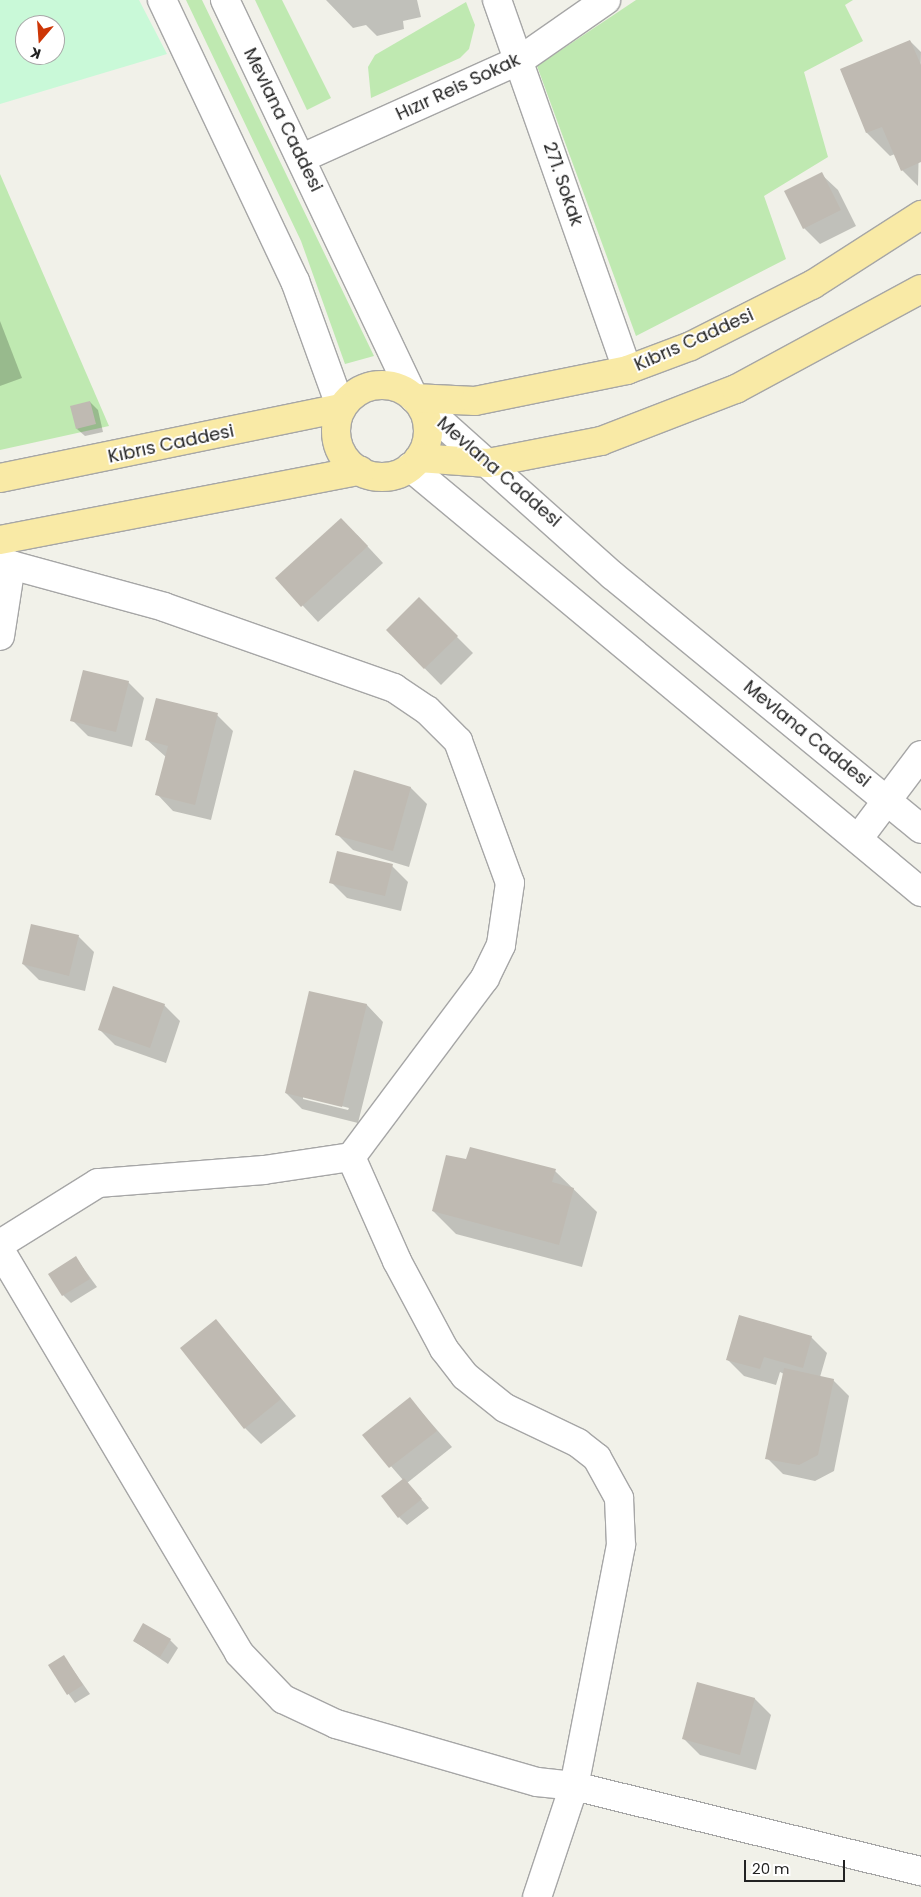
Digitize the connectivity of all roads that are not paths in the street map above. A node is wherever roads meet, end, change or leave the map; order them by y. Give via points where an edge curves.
1 (162, 0) edge
2 (225, 0) edge
3 (497, 0) edge
4 (606, 0) edge
5 (520, 60) junction
6 (302, 158) junction
7 (921, 216) edge
8 (921, 289) edge
9 (627, 370) junction
10 (414, 398) junction
11 (341, 408) junction
12 (414, 462) junction
13 (488, 463) junction
14 (360, 471) junction
15 (0, 478) edge
16 (0, 540) edge
17 (6, 563) edge
18 (0, 636) edge
19 (921, 755) edge
20 (887, 799) junction
21 (921, 829) edge
22 (858, 839) junction
23 (921, 892) edge
24 (351, 1157) junction
25 (0, 1244) edge
26 (0, 1250) edge
27 (574, 1786) junction
28 (921, 1871) edge
29 (537, 1897) edge

1 - 11 street via 274,232 319,339
2 - 6 street, Mevlana Caddesi
3 - 5 street, 271. Sokak
4 - 5 street, Hızır Reis Sokak
5 - 6 street, Hızır Reis Sokak
5 - 9 street, 271. Sokak
6 - 10 street, Mevlana Caddesi
7 - 9 main road, Kıbrıs Caddesi via 812,285 691,346
8 - 13 main road via 736,389 602,441
9 - 10 main road, Kıbrıs Caddesi via 475,401
10 - 11 main road via 390,386 376,386 362,389
10 - 12 main road via 426,421 425,446
10 - 13 street, Mevlana Caddesi
11 - 14 main road via 336,422 340,450
11 - 15 main road, Kıbrıs Caddesi
12 - 13 main road
12 - 14 main road via 386,476
12 - 22 street
13 - 20 street, Mevlana Caddesi via 612,575
14 - 16 main road
17 - 18 street
17 - 24 street via 164,607 349,668 394,688 427,710 458,741 510,882 501,945 485,978
19 - 20 street
20 - 21 street, Mevlana Caddesi
20 - 22 street
22 - 23 street
24 - 25 street via 264,1170 98,1182
24 - 27 street via 397,1261 444,1350 465,1376 505,1408 578,1443 597,1458 619,1498 621,1545
26 - 27 street via 239,1653 266,1686 300,1710 336,1724 537,1782
27 - 28 street
27 - 29 street

